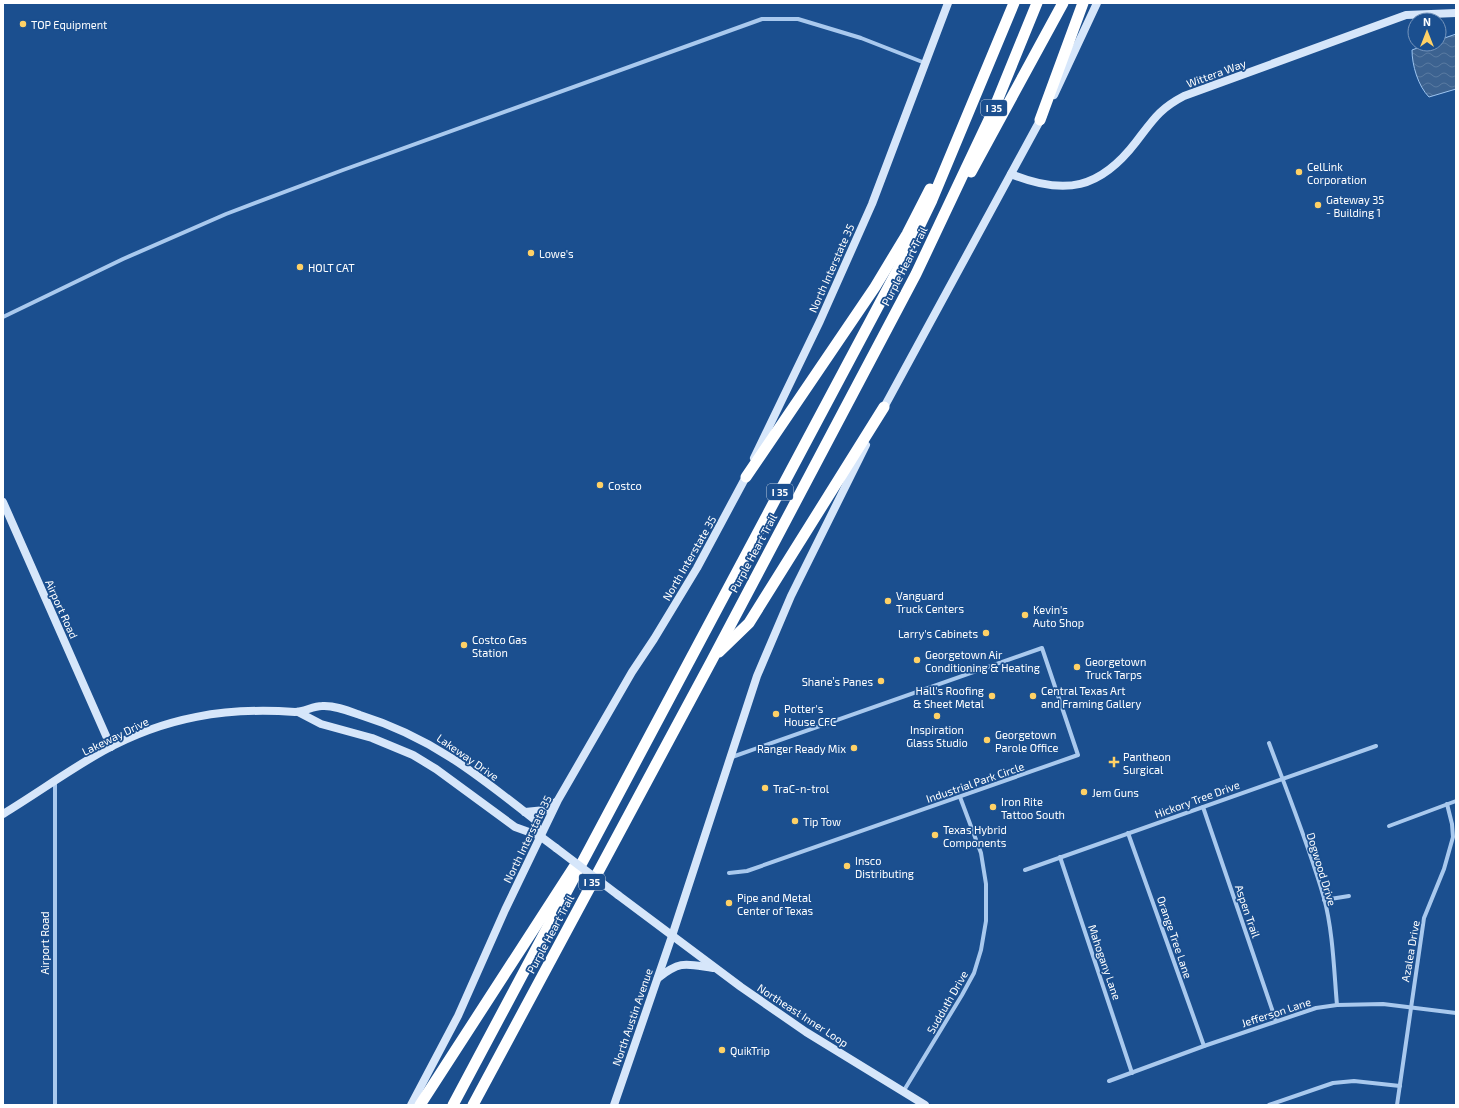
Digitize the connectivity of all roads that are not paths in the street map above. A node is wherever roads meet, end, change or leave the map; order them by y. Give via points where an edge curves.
1 (948, 3) edge
2 (1014, 3) edge
3 (1037, 3) edge
4 (1063, 3) edge
5 (1083, 3) edge
6 (1097, 3) edge
7 (1456, 12) edge
8 (926, 64) junction
9 (1040, 120) junction
10 (953, 149) junction
11 (1011, 174) junction
12 (946, 211) junction
13 (3, 317) edge
14 (884, 407) junction
15 (746, 477) junction
16 (3, 502) edge
17 (712, 660) junction
18 (298, 712) junction
19 (1269, 743) dead end
20 (1376, 746) dead end
21 (111, 747) junction
22 (729, 758) junction
23 (1282, 779) junction
24 (55, 782) junction
25 (960, 796) junction
26 (558, 800) junction
27 (1456, 801) edge
28 (1448, 804) junction
29 (1203, 807) junction
30 (525, 812) junction
31 (3, 814) edge
32 (1389, 826) dead end
33 (599, 832) junction
34 (1128, 833) junction
35 (540, 836) junction
36 (1060, 857) junction
37 (1025, 870) dead end
38 (729, 873) dead end
39 (1349, 896) dead end
40 (1324, 900) junction
41 (672, 936) junction
42 (716, 969) junction
43 (657, 978) junction
44 (1337, 1005) junction
45 (1410, 1007) junction
46 (1456, 1013) edge
47 (1276, 1021) junction
48 (1204, 1046) junction
49 (1132, 1073) junction
50 (1109, 1081) dead end
51 (1400, 1086) junction
52 (904, 1092) junction
53 (55, 1105) edge
54 (411, 1105) edge
55 (420, 1105) edge
56 (453, 1105) edge
57 (473, 1105) edge
58 (614, 1105) edge
59 (925, 1105) edge
60 (1269, 1105) edge
61 (1397, 1105) edge

1 - 8 main road, North Interstate 35
2 - 10 highway, Purple Heart Trail / I 35
3 - 12 highway, Purple Heart Trail / I 35 via 992,111
4 - 12 highway via 979,159
5 - 9 highway
6 - 9 main road via 1056,92
7 - 11 main road, Wittera Way via 1406,15 1184,96 1168,104 1158,113 1119,163 1102,176 1084,183 1065,186 1045,185
8 - 13 street via 861,38 798,19 762,19 226,214 123,259
8 - 15 main road, North Interstate 35 via 872,204
9 - 11 main road
10 - 15 highway via 875,287
10 - 33 highway, Purple Heart Trail / I 35 via 906,256
11 - 14 main road
12 - 17 highway, Purple Heart Trail / I 35 via 871,360
14 - 17 highway via 749,623
14 - 22 main road via 790,596 757,676
15 - 26 main road, North Interstate 35 via 697,568 632,672
16 - 21 main road, Airport Road
17 - 57 highway, Purple Heart Trail / I 35
18 - 21 main road, Lakeway Drive via 251,710 207,714 162,725
18 - 30 main road, Lakeway Drive via 322,706 347,711 406,731 465,766
18 - 35 main road, Lakeway Drive via 321,724 372,738 413,755 436,768 515,827
19 - 23 street, Dogwood Drive
20 - 23 street, Hickory Tree Drive
21 - 24 main road, Lakeway Drive
22 - 25 street, Industrial Park Circle via 1042,648 1078,755
22 - 41 main road
23 - 29 street, Hickory Tree Drive
23 - 40 street, Dogwood Drive
24 - 31 main road, Lakeway Drive
24 - 53 street, Airport Road
25 - 38 street, Industrial Park Circle via 747,871
25 - 52 street, Sudduth Drive via 981,853 986,884 986,921 981,950 974,973
26 - 30 main road via 544,810
26 - 35 main road, North Interstate 35
27 - 28 street
28 - 32 street
28 - 45 street, Azalea Drive via 1452,843 1424,918
29 - 34 street, Hickory Tree Drive
29 - 47 street, Aspen Trail
30 - 35 main road, Lakeway Drive via 535,820
33 - 55 highway via 565,879
33 - 56 highway, Purple Heart Trail / I 35
34 - 36 street, Hickory Tree Drive
34 - 48 street, Orange Tree Lane
35 - 41 main road, Lakeway Drive, bridge
35 - 54 main road, North Interstate 35 via 458,1016
36 - 37 street, Hickory Tree Drive
36 - 49 street, Mahogany Lane
39 - 40 street
40 - 44 street, Dogwood Drive
41 - 42 main road, Northeast Inner Loop
41 - 43 main road, North Austin Avenue
42 - 43 main road via 679,964
42 - 52 main road, Northeast Inner Loop via 806,1032
43 - 58 main road, North Austin Avenue
44 - 45 street, Jefferson Lane via 1383,1004
44 - 47 street, Jefferson Lane via 1316,1008
45 - 46 street, Jefferson Lane
45 - 51 street, Azalea Drive
47 - 48 street, Jefferson Lane
48 - 49 street, Jefferson Lane
49 - 50 street, Jefferson Lane
51 - 60 street via 1354,1081 1333,1083
51 - 61 street, Azalea Drive
52 - 59 main road, Northeast Inner Loop

